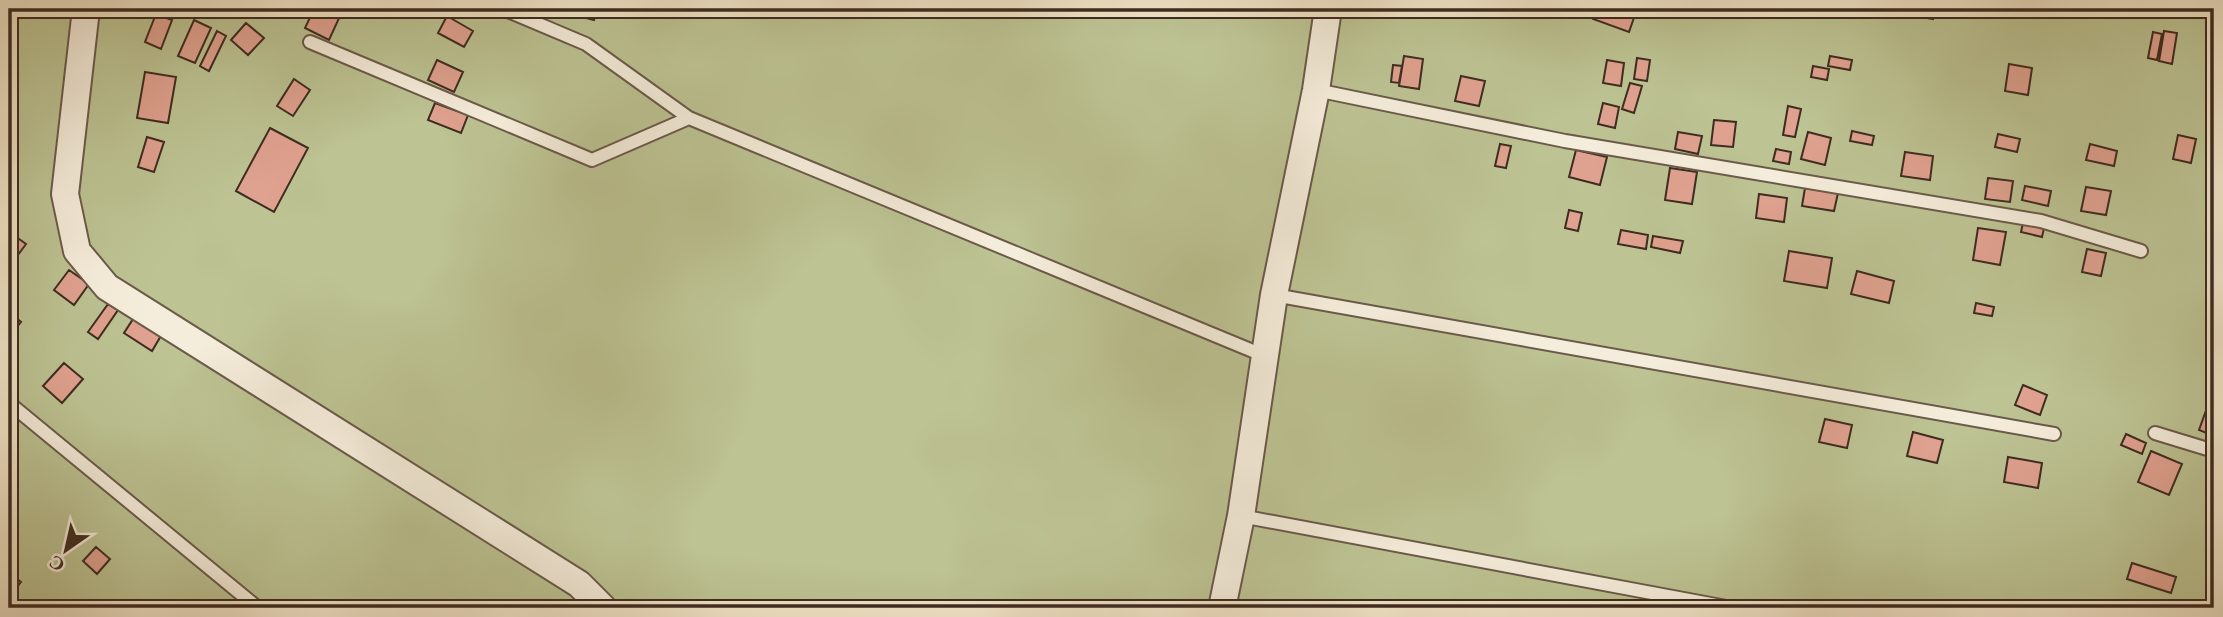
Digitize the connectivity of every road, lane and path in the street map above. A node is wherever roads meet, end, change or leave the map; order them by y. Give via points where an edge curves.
1 (503, 9) edge
2 (1328, 9) edge
3 (82, 12) edge
4 (310, 42) dead end
5 (1316, 90) junction
6 (689, 118) junction
7 (2141, 251) dead end
8 (1274, 295) junction
9 (1265, 356) junction
10 (9, 403) edge
11 (2155, 433) dead end
12 (2054, 434) dead end
13 (2214, 451) edge
14 (1241, 516) junction
15 (258, 608) edge
16 (603, 608) edge
17 (1222, 608) edge
18 (1732, 608) edge

1 - 6 lane via 586,44
2 - 5 street
3 - 16 street via 65,194 77,251 107,287 579,584
4 - 6 lane via 592,160
5 - 7 lane via 1565,141 2041,221
5 - 8 street
6 - 9 lane
8 - 9 street
8 - 12 lane
9 - 14 street
10 - 15 lane
11 - 13 lane
14 - 17 street
14 - 18 lane

